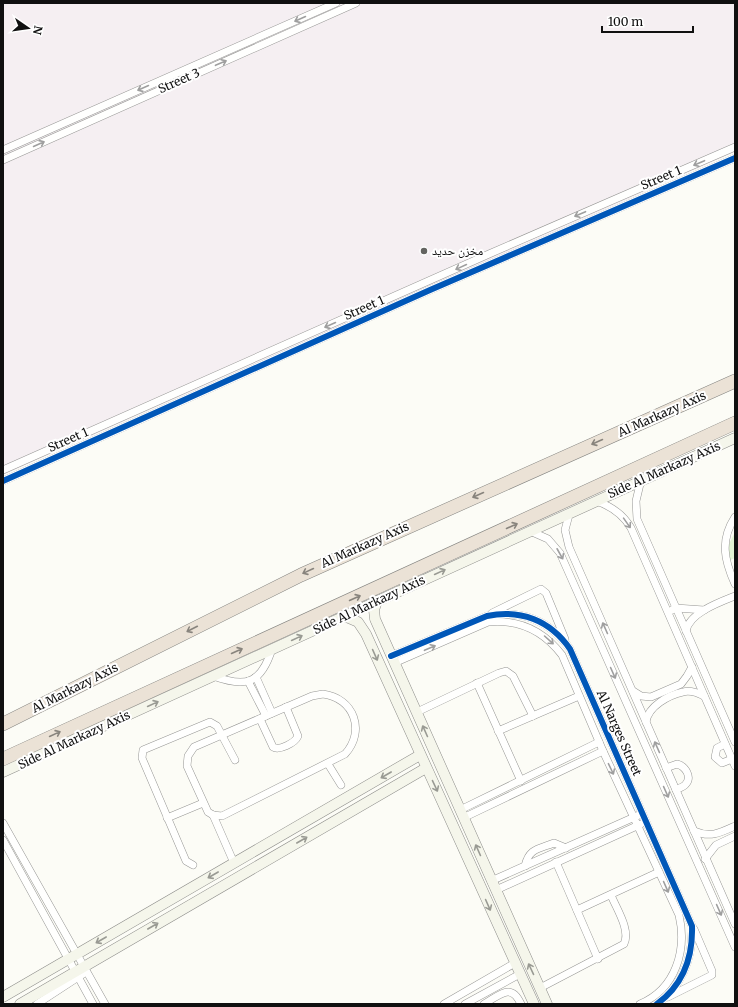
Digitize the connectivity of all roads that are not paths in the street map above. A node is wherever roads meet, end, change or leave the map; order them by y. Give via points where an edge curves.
1 (336, 3) edge
2 (356, 3) edge
3 (735, 147) edge
4 (3, 150) edge
5 (735, 158) edge
6 (3, 160) edge
7 (352, 316) junction
8 (355, 324) junction
9 (735, 381) edge
10 (734, 425) edge
11 (77, 437) junction
12 (735, 438) edge
13 (81, 446) junction
14 (3, 470) edge
15 (641, 480) junction
16 (3, 481) edge
17 (596, 501) junction
18 (569, 515) junction
19 (735, 517) edge
20 (530, 531) junction
21 (735, 584) edge
22 (735, 596) edge
23 (377, 601) junction
24 (676, 608) junction
25 (704, 610) junction
26 (667, 612) junction
27 (344, 616) junction
28 (487, 616) junction
29 (380, 630) junction
30 (686, 631) junction
31 (366, 634) junction
32 (272, 649) junction
33 (570, 649) junction
34 (393, 660) junction
35 (692, 667) junction
36 (213, 676) junction
37 (256, 677) junction
38 (248, 681) junction
39 (477, 683) junction
40 (633, 691) junction
41 (579, 696) junction
42 (704, 696) junction
43 (286, 707) junction
44 (416, 712) junction
45 (266, 716) junction
46 (533, 716) junction
47 (646, 722) junction
48 (3, 724) edge
49 (498, 731) junction
50 (733, 732) edge
51 (221, 734) junction
52 (722, 736) junction
53 (599, 742) junction
54 (735, 742) edge
55 (725, 744) junction
56 (603, 751) junction
57 (420, 755) junction
58 (3, 759) edge
59 (235, 760) dead end
60 (734, 762) edge
61 (328, 764) junction
62 (426, 768) junction
63 (666, 768) junction
64 (3, 772) edge
65 (521, 781) junction
66 (341, 786) dead end
67 (676, 790) junction
68 (203, 803) junction
69 (642, 813) junction
70 (462, 814) junction
71 (213, 815) junction
72 (634, 817) junction
73 (167, 818) junction
74 (3, 822) edge
75 (646, 822) junction
76 (638, 825) junction
77 (735, 826) edge
78 (694, 831) junction
79 (735, 836) edge
80 (275, 839) junction
81 (3, 840) edge
82 (256, 850) junction
83 (282, 851) junction
84 (706, 858) junction
85 (556, 862) junction
86 (234, 863) junction
87 (261, 863) junction
88 (698, 863) junction
89 (193, 864) dead end
90 (659, 872) junction
91 (494, 886) junction
92 (611, 895) junction
93 (577, 910) junction
94 (734, 919) edge
95 (511, 925) junction
96 (692, 926) junction
97 (499, 931) junction
98 (735, 947) edge
99 (72, 957) junction
100 (598, 959) junction
101 (515, 963) junction
102 (80, 972) junction
103 (520, 974) junction
104 (540, 988) junction
105 (3, 997) edge
106 (660, 1002) edge
107 (20, 1004) edge
108 (37, 1004) edge
109 (93, 1004) edge
110 (105, 1004) edge
111 (444, 1004) edge
112 (465, 1004) edge
113 (484, 1004) edge
114 (521, 1004) edge
115 (534, 1004) edge
116 (547, 1004) edge
117 (640, 1004) edge

1 -> 4 street, Street 3
6 -> 2 street, Street 3
3 -> 7 street, Street 1
5 - 8 street, Street 1
7 - 8 street
7 -> 11 street, Street 1
8 - 13 street, Street 1
9 -> 48 highway, Al Markazy Axis via 301,574
58 -> 10 highway
11 - 13 street
11 - 14 street, Street 1
12 - 15 street, Side Al Markazy Axis
13 - 16 street, Street 1
15 - 17 street, Side Al Markazy Axis
15 - 24 street via 636,501 637,519
17 - 18 street, Side Al Markazy Axis
17 -> 26 street via 609,505 628,523
18 - 20 street, Side Al Markazy Axis
40 -> 18 street via 569,547 565,530
19 - 21 street via 726,536 724,548 727,565
23 -> 20 street, Side Al Markazy Axis
20 -> 88 street via 548,539 560,553
22 - 25 street
23 - 27 street, Side Al Markazy Axis
23 - 29 street via 374,614
24 - 25 street
24 - 26 street
24 - 30 street
25 - 30 street via 689,623
26 - 35 street
27 - 31 street via 358,622
32 -> 27 street, Side Al Markazy Axis
28 - 33 street, Al Narges Street via 518,614 538,620 556,632
28 - 33 street via 541,589 546,593
28 - 34 street, Al Narges Street
29 - 31 street via 372,630
29 - 34 street
30 - 50 street
31 -> 57 street
32 - 36 street, Side Al Markazy Axis
32 - 37 street via 266,667
33 - 69 street, Al Narges Street
34 -> 41 street, Al Narges Street via 488,622 512,622 535,630 554,645 562,655
34 - 44 street
35 - 40 street via 680,684 651,697 641,696
35 - 42 street
36 - 38 street via 235,683
64 -> 36 street, Side Al Markazy Axis
37 - 38 street
37 - 45 street
38 - 45 street
39 - 44 street
39 - 46 street via 502,671 510,673
39 - 49 street
40 - 47 street
41 - 46 street
41 - 53 street, Al Narges Street
42 - 47 street via 694,692 683,692 655,705 648,712
42 - 52 street
43 - 45 street
43 - 45 street via 298,736 295,741 279,749 273,747
43 - 61 street via 323,694 334,697 348,707 356,722 354,740 345,754
70 -> 44 street
45 - 51 street
46 - 49 street
63 -> 47 street
49 - 65 street
50 - 52 street
50 - 54 street
51 - 59 street
51 - 68 street via 194,748 188,756 187,766
51 - 73 street via 216,724 208,722 143,750 142,758
52 - 55 street
53 - 56 street, Al Narges Street
53 - 65 street
55 - 60 street
55 - 60 street via 717,748 715,758 722,763
56 - 70 street
56 -> 72 street, Al Narges Street
57 - 62 street
57 -> 80 street
61 - 66 street
61 - 71 street via 225,815
83 -> 62 street
62 -> 97 street
63 - 67 street
63 - 67 street via 677,764 687,773 686,784
65 - 70 street
67 - 78 street
68 - 71 street
68 - 73 street
69 - 72 street
69 - 75 street, Al Narges Street
91 -> 70 street
71 - 86 street
72 - 76 street, Al Narges Street
72 - 91 street via 526,866
73 - 89 street via 186,861
74 - 99 street
75 - 76 street
75 - 96 street, Al Narges Street
76 - 85 street
76 - 90 street, Al Narges Street
77 - 78 street via 717,835 705,835
78 - 84 street
79 - 84 street via 716,845
80 - 82 street
80 - 83 street via 276,848
81 - 99 street
82 - 86 street
82 - 87 street via 261,854
83 - 87 street
84 - 88 street
84 - 94 street
85 - 91 street
85 - 93 street
86 -> 99 street
102 -> 87 street
88 -> 98 street
90 - 92 street
90 -> 117 street, Al Narges Street via 679,915 681,952 675,970 665,986 656,995
91 - 95 street
92 - 93 street
92 - 100 street via 626,931 626,940 621,948
93 - 100 street
95 - 97 street
104 -> 95 street
96 - 106 street, Al Narges Street via 691,953 687,967 673,990
96 - 106 street via 712,975
97 - 101 street
99 - 102 street
99 - 102 street
99 - 105 street
100 - 104 street
101 - 103 street
101 - 111 street
102 - 107 street
102 - 108 street
102 - 109 street
102 - 110 street
103 - 112 street
103 - 115 street
104 - 116 street
113 - 114 street via 506,992 515,994

